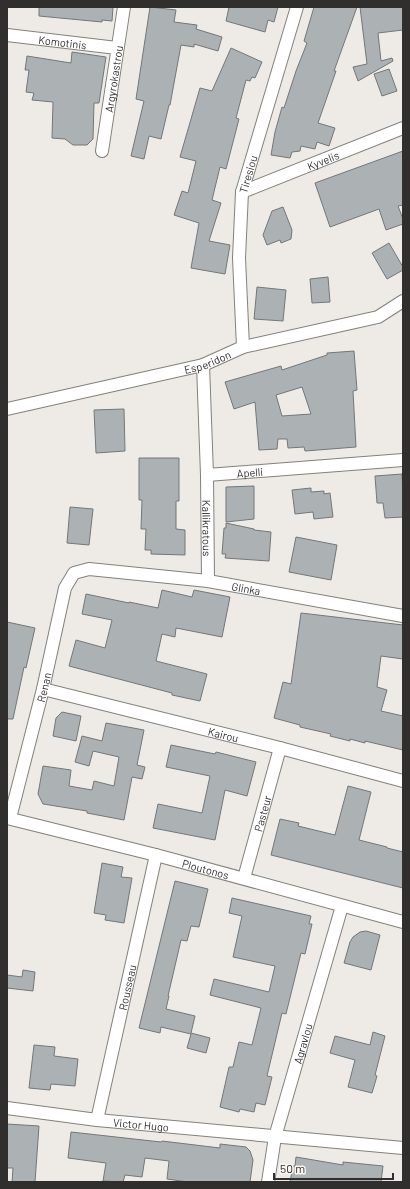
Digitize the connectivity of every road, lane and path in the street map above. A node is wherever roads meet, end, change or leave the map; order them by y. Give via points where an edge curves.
1 (124, 7) edge
2 (297, 7) edge
3 (7, 35) edge
4 (117, 48) junction
5 (403, 128) edge
6 (102, 151) dead end
7 (242, 192) junction
8 (403, 301) edge
9 (243, 347) junction
10 (203, 365) junction
11 (7, 409) edge
12 (403, 460) edge
13 (207, 475) junction
14 (89, 569) joint
15 (208, 581) junction
16 (403, 616) edge
17 (42, 688) junction
18 (280, 748) junction
19 (403, 781) edge
20 (9, 818) edge
21 (156, 855) junction
22 (244, 878) junction
23 (342, 906) junction
24 (403, 922) edge
25 (7, 1108) edge
26 (97, 1120) junction
27 (275, 1137) junction
28 (403, 1148) edge
29 (268, 1182) edge

1 - 4 street, Argyrokastrou
2 - 7 street, Tiresiou
3 - 4 street, Komotinis
4 - 6 street, Argyrokastrou
5 - 7 street, Kyvelis
7 - 9 street, Tiresiou via 239,258
8 - 9 street, Esperidon via 378,317
9 - 10 street, Esperidon
10 - 11 street, Esperidon
10 - 13 street
12 - 13 street, Apelli
13 - 15 street, Kallikratous
14 - 15 street, Glinka
14 - 17 street, Renan via 74,573 65,588
15 - 16 street, Glinka
17 - 18 street, Kairou
17 - 20 street, Renan
18 - 19 street, Kairou
18 - 22 street, Pasteur
20 - 21 street, Ploutonos
21 - 22 street, Ploutonos
21 - 26 street, Rousseau
22 - 23 street, Ploutonos
23 - 24 street, Ploutonos
23 - 27 street, Agravlou
25 - 26 street, Victor Hugo
26 - 27 street, Victor Hugo
27 - 28 street, Victor Hugo
27 - 29 street, Agravlou

